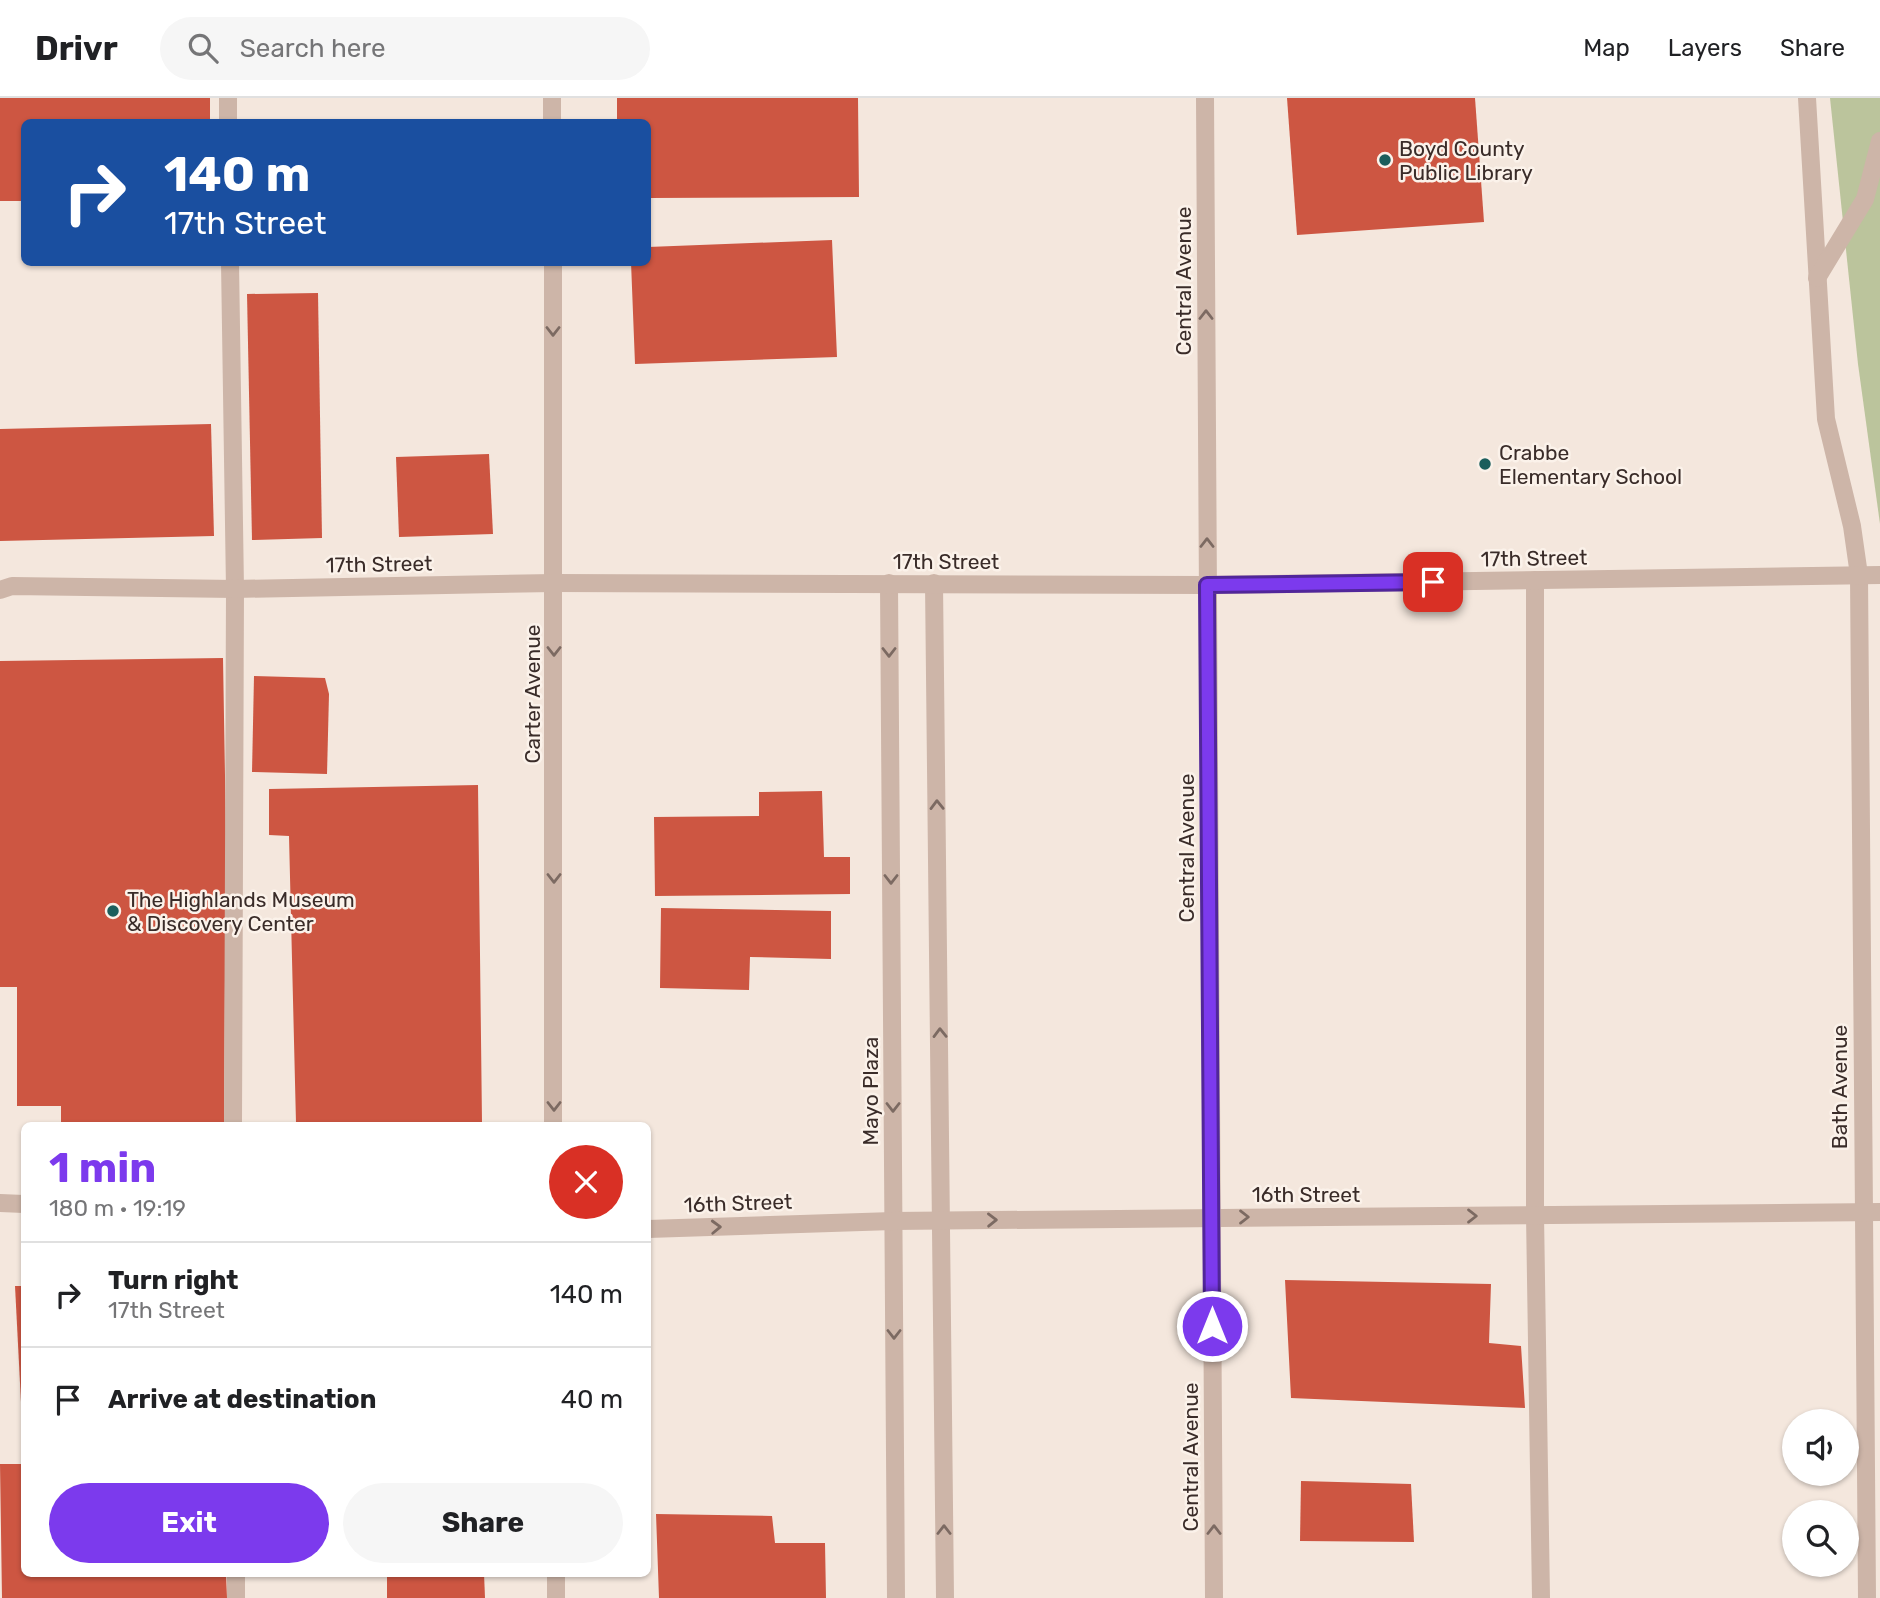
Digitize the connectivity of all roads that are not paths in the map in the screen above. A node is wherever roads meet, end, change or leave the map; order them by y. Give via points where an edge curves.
1 (228, 98) edge
2 (552, 98) edge
3 (1206, 98) edge
4 (1807, 98) edge
5 (228, 119) edge
6 (552, 119) edge
7 (1880, 141) edge
8 (230, 266) edge
9 (553, 266) edge
10 (1817, 278) junction
11 (1859, 575) junction
12 (1880, 575) edge
13 (1535, 580) junction
14 (554, 583) junction
15 (889, 583) junction
16 (934, 583) junction
17 (1207, 585) junction
18 (4, 586) edge
19 (235, 589) junction
20 (233, 1122) edge
21 (554, 1122) edge
22 (0, 1203) edge
23 (21, 1204) edge
24 (1871, 1212) edge
25 (1535, 1215) junction
26 (1212, 1217) junction
27 (893, 1221) junction
28 (943, 1221) junction
29 (651, 1228) edge
30 (236, 1577) edge
31 (556, 1577) edge
32 (236, 1598) edge
33 (556, 1598) edge
34 (896, 1598) edge
35 (945, 1598) edge
36 (1214, 1598) edge
37 (1541, 1598) edge
38 (1867, 1598) edge

1 - 5 street
2 - 6 street
17 -> 3 street, Central Avenue
4 - 10 street, Bath Avenue
7 - 10 street via 1865,199
8 - 19 street
9 -> 14 street, Carter Avenue
10 - 11 street, Bath Avenue via 1826,419
11 - 12 street, 17th Street
11 - 13 street, 17th Street
11 - 24 street, Bath Avenue
13 - 17 street, 17th Street
13 - 25 street
14 - 15 street, 17th Street
14 - 19 street, 17th Street
14 -> 21 street, Carter Avenue
15 - 16 street, 17th Street
15 -> 27 street, Mayo Plaza
16 - 17 street, 17th Street
28 -> 16 street
17 - 26 street, Central Avenue
18 - 19 street, 17th Street
19 - 20 street
22 - 23 street
24 - 25 street, 16th Street
24 - 38 street, Bath Avenue
26 -> 25 street, 16th Street
25 - 37 street
28 -> 26 street, 16th Street
36 -> 26 street, Central Avenue
27 - 28 street, 16th Street
29 -> 27 street, 16th Street
27 -> 34 street, Mayo Plaza
35 -> 28 street
30 - 32 street
31 - 33 street

